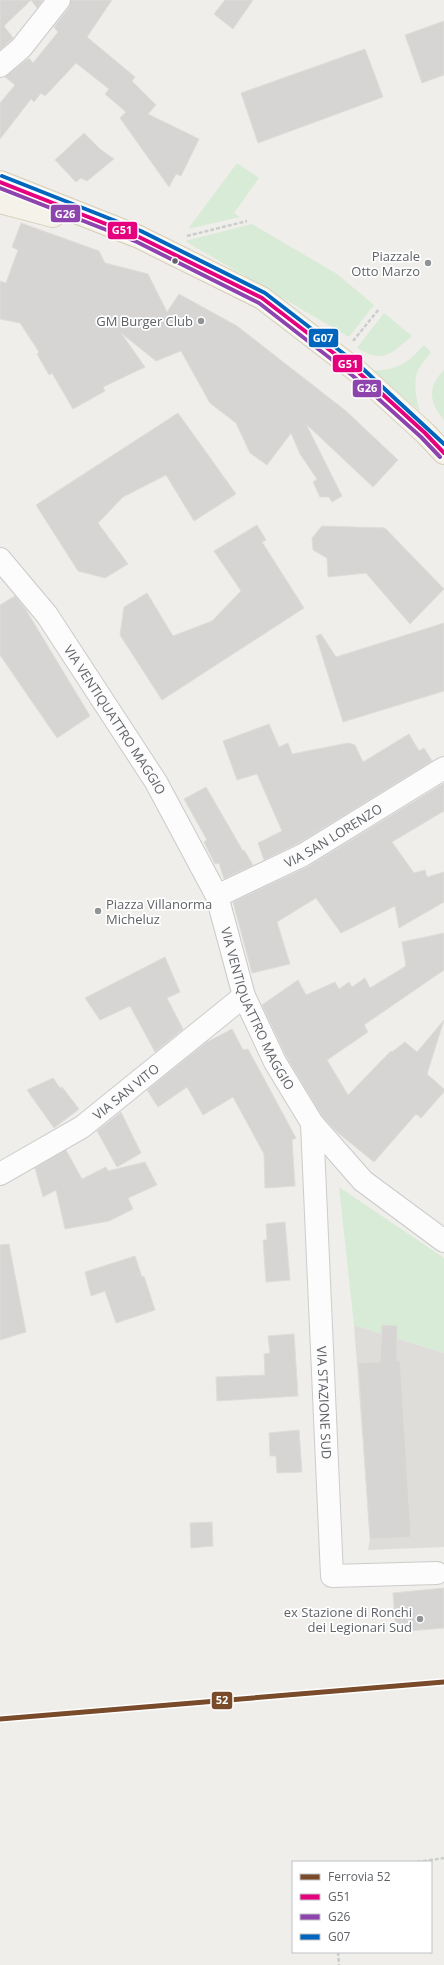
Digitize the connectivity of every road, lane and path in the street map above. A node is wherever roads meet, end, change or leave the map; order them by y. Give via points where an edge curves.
1 (59, 0) edge
2 (0, 66) edge
3 (0, 182) edge
4 (0, 202) edge
5 (247, 221) dead end
6 (146, 241) junction
7 (379, 309) dead end
8 (341, 358) junction
9 (444, 453) edge
10 (0, 559) edge
11 (444, 768) edge
12 (217, 896) junction
13 (244, 996) junction
14 (312, 1123) junction
15 (0, 1174) edge
16 (444, 1241) edge
17 (437, 1573) dead end
18 (444, 1858) edge
19 (424, 1861) edge
20 (338, 1953) edge
21 (339, 1965) edge

1 - 2 street via 21,48
3 - 6 main road
4 - 6 main road
5 - 6 path
6 - 8 main road via 262,298
7 - 8 path
8 - 9 main road
10 - 12 street, VIA VENTIQUATTRO MAGGIO via 47,616 156,782
11 - 12 street, VIA SAN LORENZO via 303,855
12 - 13 street, VIA VENTIQUATTRO MAGGIO
13 - 14 street, VIA VENTIQUATTRO MAGGIO via 275,1062
13 - 15 street, VIA SAN VITO via 82,1127
14 - 16 street, VIA VENTIQUATTRO MAGGIO via 362,1181
14 - 17 street, VIA STAZIONE SUD via 332,1576
18 - 19 path
20 - 21 path

